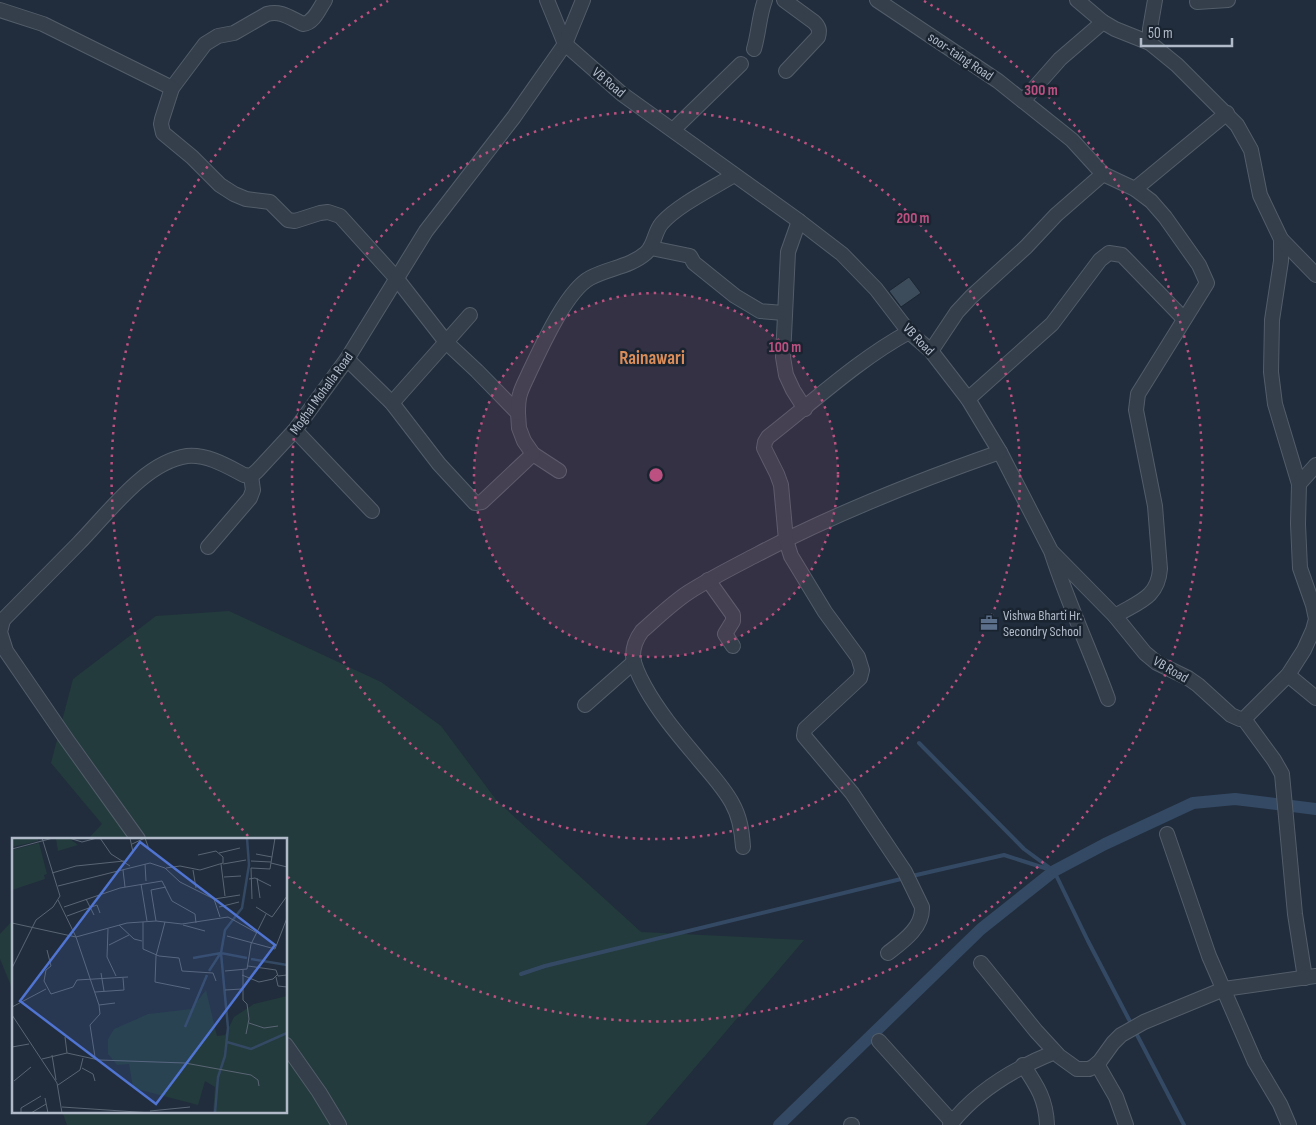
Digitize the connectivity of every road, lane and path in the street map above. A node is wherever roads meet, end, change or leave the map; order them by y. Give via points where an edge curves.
1 (325, 0) edge
2 (547, 0) edge
3 (583, 0) edge
4 (765, 0) edge
5 (784, 0) edge
6 (877, 0) edge
7 (1076, 0) edge
8 (1155, 0) edge
9 (1228, 0) edge
10 (1197, 2) dead end
11 (0, 10) edge
12 (1104, 22) junction
13 (1150, 43) junction
14 (565, 44) junction
15 (754, 49) dead end
16 (741, 64) dead end
17 (786, 71) dead end
18 (172, 88) junction
19 (1023, 101) junction
20 (1227, 113) junction
21 (673, 130) junction
22 (1103, 174) junction
23 (734, 175) junction
24 (1135, 188) junction
25 (799, 221) junction
26 (1281, 239) junction
27 (652, 248) junction
28 (1316, 275) edge
29 (397, 279) junction
30 (784, 313) junction
31 (470, 315) dead end
32 (1184, 319) junction
33 (909, 332) junction
34 (446, 342) junction
35 (931, 351) junction
36 (347, 359) junction
37 (968, 399) junction
38 (392, 403) junction
39 (804, 409) junction
40 (518, 413) junction
41 (295, 430) junction
42 (1000, 452) junction
43 (533, 454) junction
44 (1316, 464) edge
45 (560, 471) dead end
46 (251, 476) junction
47 (1299, 484) junction
48 (372, 511) dead end
49 (786, 540) junction
50 (208, 547) dead end
51 (1051, 551) junction
52 (708, 580) junction
53 (1115, 616) junction
54 (1, 618) edge
55 (1316, 619) edge
56 (733, 646) dead end
57 (634, 662) junction
58 (1288, 675) junction
59 (1316, 698) edge
60 (1108, 699) dead end
61 (585, 705) dead end
62 (1244, 719) junction
63 (1167, 834) dead end
64 (137, 838) edge
65 (744, 847) dead end
66 (888, 953) dead end
67 (981, 963) dead end
68 (1310, 977) edge
69 (1224, 989) junction
70 (879, 1040) dead end
71 (288, 1048) edge
72 (1056, 1052) junction
73 (1097, 1064) junction
74 (1023, 1065) junction
75 (951, 1124) edge
76 (339, 1125) edge
77 (1047, 1125) edge
78 (1126, 1125) edge
79 (1289, 1125) edge

1 - 18 street via 306,24 282,13 272,13 234,33 212,39
2 - 14 street, VB Road
3 - 14 street, Moghal Mohalla Road
4 - 15 street
5 - 17 street via 814,22 820,32
6 - 19 street, soor-taing Road
7 - 12 street
8 - 13 street
9 - 10 street
11 - 18 street via 43,24
12 - 13 street
12 - 19 street via 1060,59
13 - 20 street
14 - 21 street, VB Road via 622,94
14 - 29 street, Moghal Mohalla Road via 514,117 426,231
16 - 21 street
18 - 29 street via 162,119 163,133 220,184 246,199 270,202 291,221 328,212 340,216
19 - 22 street, soor-taing Road via 1072,140
20 - 24 street
20 - 26 street via 1251,150 1260,195
21 - 23 street, VB Road
22 - 24 street, soor-taing Road
22 - 35 street via 971,297
23 - 25 street, VB Road
23 - 27 street via 664,221 658,228
24 - 32 street, soor-taing Road via 1165,217 1199,265 1207,283
25 - 30 street via 788,252
25 - 33 street, VB Road via 842,254 876,289
26 - 28 street
26 - 47 street via 1272,320 1271,372 1275,404
27 - 30 street via 690,256 694,263 735,296 760,311
27 - 40 street via 621,267 590,278 575,292 558,315 533,366 520,394
29 - 34 street
29 - 36 street, Moghal Mohalla Road
30 - 39 street via 782,357 786,375
31 - 34 street
32 - 37 street via 1122,255 1109,253 1100,260 1052,324
32 - 53 street via 1136,402 1155,506 1160,577 1155,591
33 - 35 street, VB Road
33 - 39 street via 892,341
34 - 38 street
34 - 40 street
35 - 37 street, VB Road
36 - 38 street
36 - 41 street, Moghal Mohalla Road
37 - 42 street, VB Road
38 - 43 street via 439,464 475,503 482,502
39 - 49 street via 764,442 780,485
40 - 43 street via 519,428
41 - 46 street, Moghal Mohalla Road
41 - 48 street
42 - 49 street via 910,484
42 - 51 street, VB Road
43 - 45 street
44 - 47 street
46 - 50 street via 253,490 250,498
46 - 54 street via 198,456 179,458 154,469
47 - 55 street via 1300,568
49 - 52 street
49 - 66 street via 804,579 858,657 862,670 860,678 805,729 804,736 852,793 905,872 922,912 905,940
51 - 53 street, VB Road
51 - 60 street
52 - 56 street via 733,615 733,621 724,634
52 - 57 street via 642,631 635,642
53 - 62 street, VB Road via 1136,644 1157,663 1188,678 1231,715
54 - 64 street via 0,632 6,651
55 - 58 street via 1304,650
57 - 61 street
57 - 65 street via 653,702 731,802 740,820
58 - 59 street
58 - 62 street
62 - 68 street via 1282,774 1295,914
63 - 69 street via 1200,934
67 - 72 street
68 - 69 street
69 - 73 street via 1121,1035
69 - 79 street via 1255,1062
70 - 75 street
71 - 76 street
72 - 73 street via 1077,1069 1089,1069
72 - 74 street
73 - 78 street via 1116,1096
74 - 75 street via 982,1092
74 - 77 street via 1039,1088

